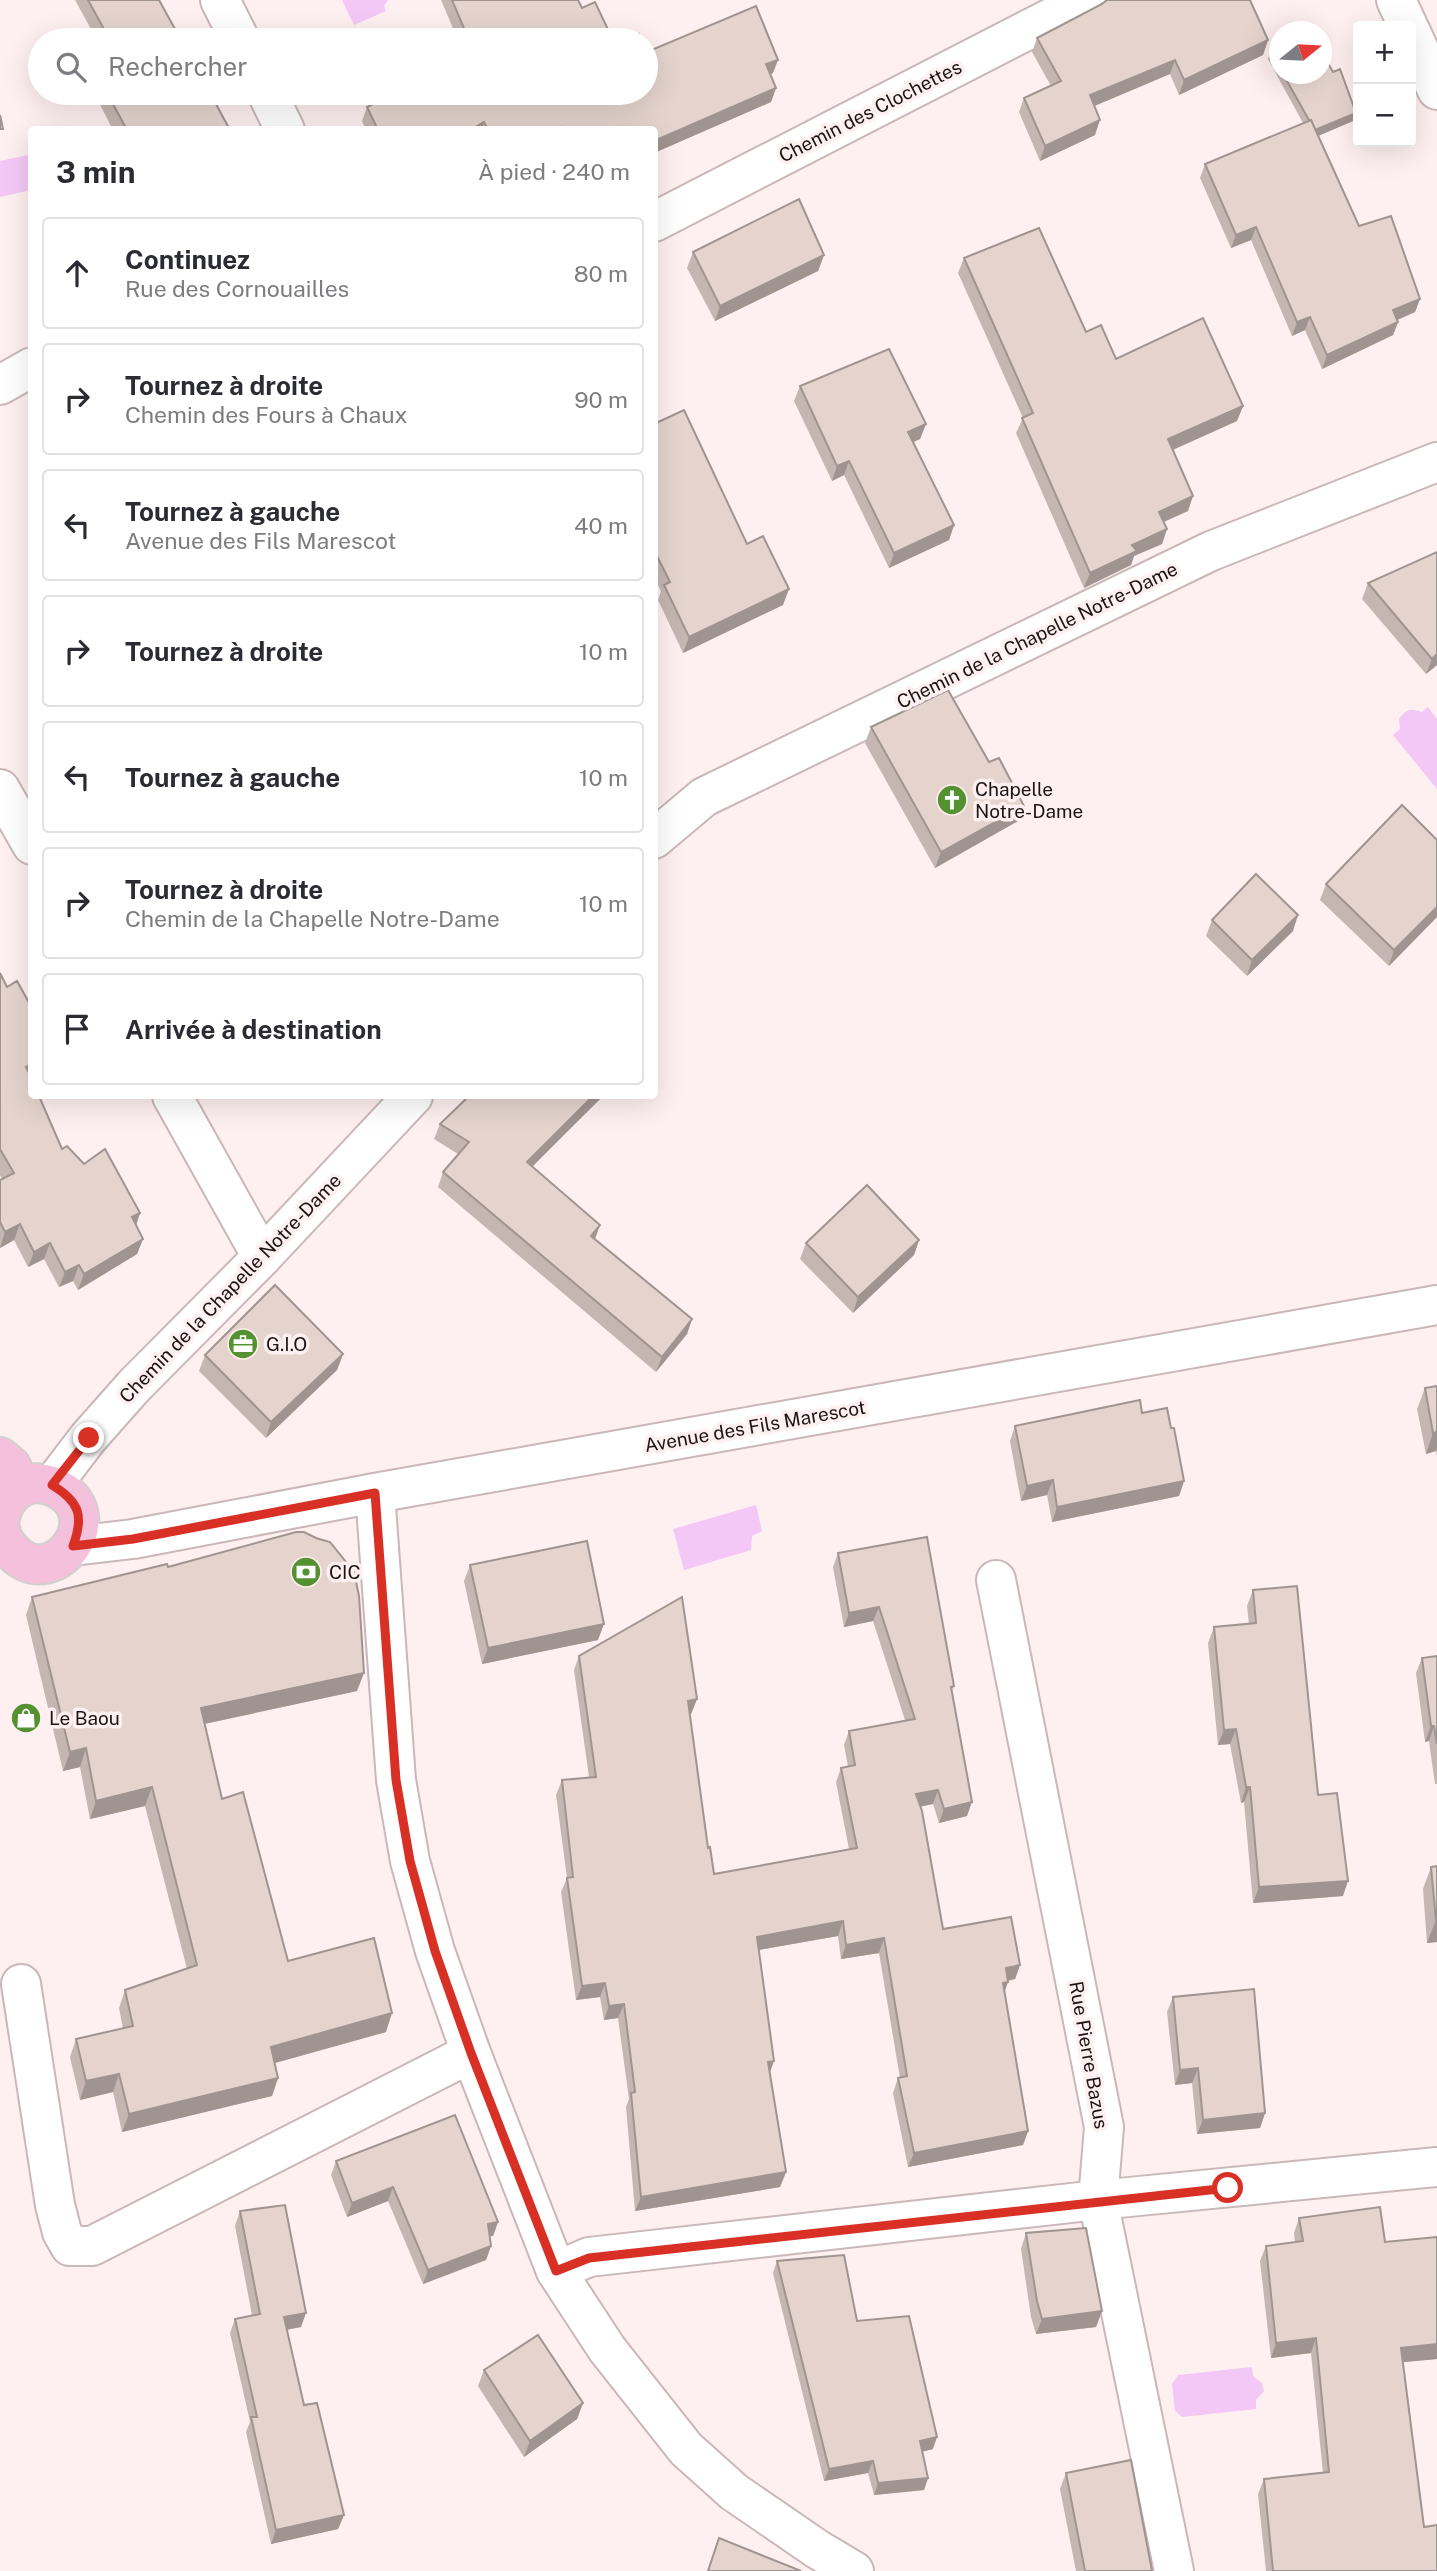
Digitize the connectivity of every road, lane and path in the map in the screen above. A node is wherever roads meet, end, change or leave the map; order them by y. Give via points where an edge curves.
1 (220, 0) edge
2 (1086, 0) edge
3 (1396, 0) edge
4 (1406, 21) edge
5 (234, 28) edge
6 (1416, 43) edge
7 (1437, 90) edge
8 (273, 105) edge
9 (283, 126) edge
10 (658, 220) edge
11 (28, 370) edge
12 (0, 385) edge
13 (1437, 461) edge
14 (0, 789) edge
15 (658, 836) edge
16 (28, 838) edge
17 (174, 1099) edge
18 (410, 1099) edge
19 (262, 1257) junction
20 (1437, 1305) edge
21 (24, 1476) edge
22 (375, 1493) junction
23 (2, 1538) edge
24 (73, 1546) junction
25 (996, 1580) dead end
26 (21, 1984) dead end
27 (471, 2053) junction
28 (1437, 2167) edge
29 (1098, 2200) junction
30 (556, 2271) junction
31 (854, 2571) edge
32 (1174, 2571) edge

1 - 5 street
2 - 10 street, Chemin des Clochettes
3 - 4 street
6 - 7 street
8 - 9 street
11 - 12 street
13 - 15 street, Chemin de la Chapelle Notre-Dame via 1198,556 704,797
14 - 16 street
17 - 19 street
18 - 19 street, Chemin de la Chapelle Notre-Dame
19 - 21 street, Chemin de la Chapelle Notre-Dame via 134,1386
20 - 22 street, Avenue des Fils Marescot
21 - 23 main road via 2,1507
21 - 24 main road via 68,1494 78,1510 79,1529
22 - 24 street, Avenue des Fils Marescot
22 - 27 street via 396,1780 413,1873
23 - 24 main road via 20,1559 35,1564 62,1557
25 - 29 street, Rue Pierre Bazus via 1104,2127
26 - 27 street via 55,2205 70,2246 92,2246
27 - 30 street
28 - 29 street
29 - 30 street via 589,2258
29 - 32 street, Rue Pierre Bazus
30 - 31 street via 607,2349 687,2449 734,2492

